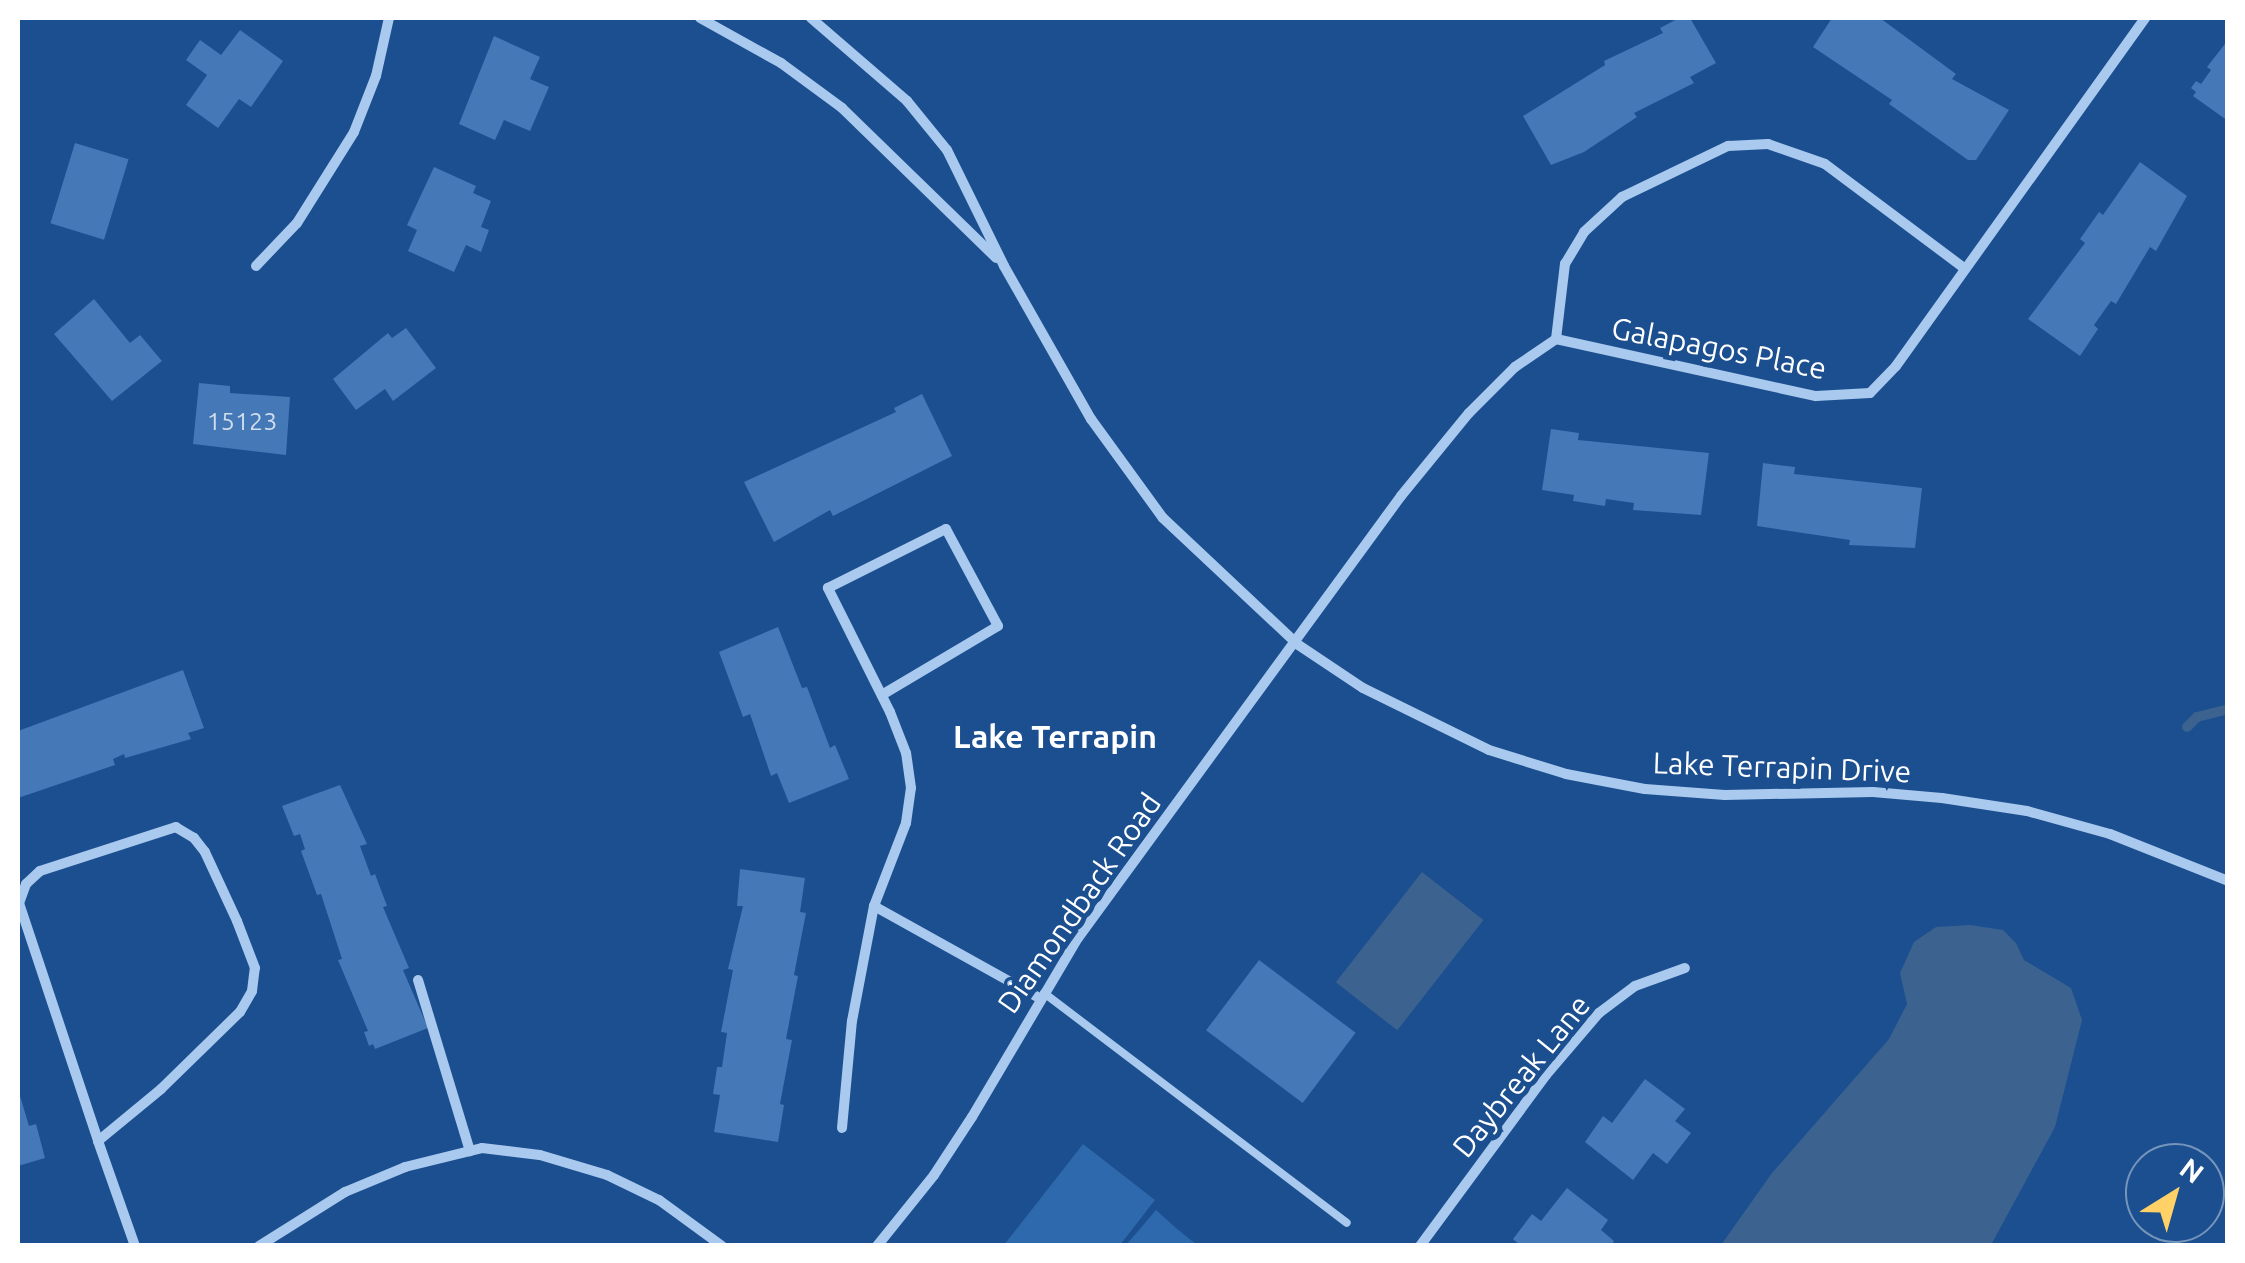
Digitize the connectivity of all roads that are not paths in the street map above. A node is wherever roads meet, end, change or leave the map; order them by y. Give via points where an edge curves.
1 (389, 18) edge
2 (700, 18) edge
3 (811, 18) edge
4 (2145, 18) edge
5 (256, 266) dead end
6 (1004, 266) junction
7 (1964, 268) junction
8 (1556, 339) junction
9 (1297, 644) junction
10 (882, 695) junction
11 (2228, 881) edge
12 (874, 906) junction
13 (1685, 968) dead end
14 (418, 980) dead end
15 (1041, 995) junction
16 (842, 1128) dead end
17 (98, 1140) junction
18 (470, 1151) junction
19 (1347, 1223) dead end
20 (135, 1246) edge
21 (258, 1246) edge
22 (722, 1246) edge
23 (878, 1246) edge
24 (1420, 1246) edge

1 - 5 street via 376,76 347,146 297,223
2 - 6 street, Lake Terrapin Drive via 781,63 842,108
3 - 6 street, Lake Terrapin Drive via 927,124 947,150
4 - 7 street, Galapagos Place
6 - 9 street, Lake Terrapin Drive via 1137,486 1196,554
7 - 8 street, Galapagos Place via 1883,383 1850,398
7 - 8 street via 1826,164 1768,144 1728,146 1622,198 1584,232 1566,264
8 - 9 street via 1469,413
9 - 11 street, Lake Terrapin Drive via 1425,722 1566,774 1645,789 1874,792 2027,811 2110,834
9 - 15 street, Diamondback Road
10 - 10 street via 828,588 946,529 998,626
10 - 12 street via 906,753 910,788 906,822
12 - 15 street
12 - 16 street via 852,1021
13 - 24 street, Daybreak Lane via 1635,986 1598,1013
14 - 18 street
15 - 19 lane
15 - 23 street, Diamondback Road via 972,1117
17 - 17 street via 19,903 40,871 176,826 205,852 230,904 255,968 252,991 226,1024
17 - 20 street
18 - 21 street via 345,1192
18 - 22 street via 540,1155 607,1175 659,1200

